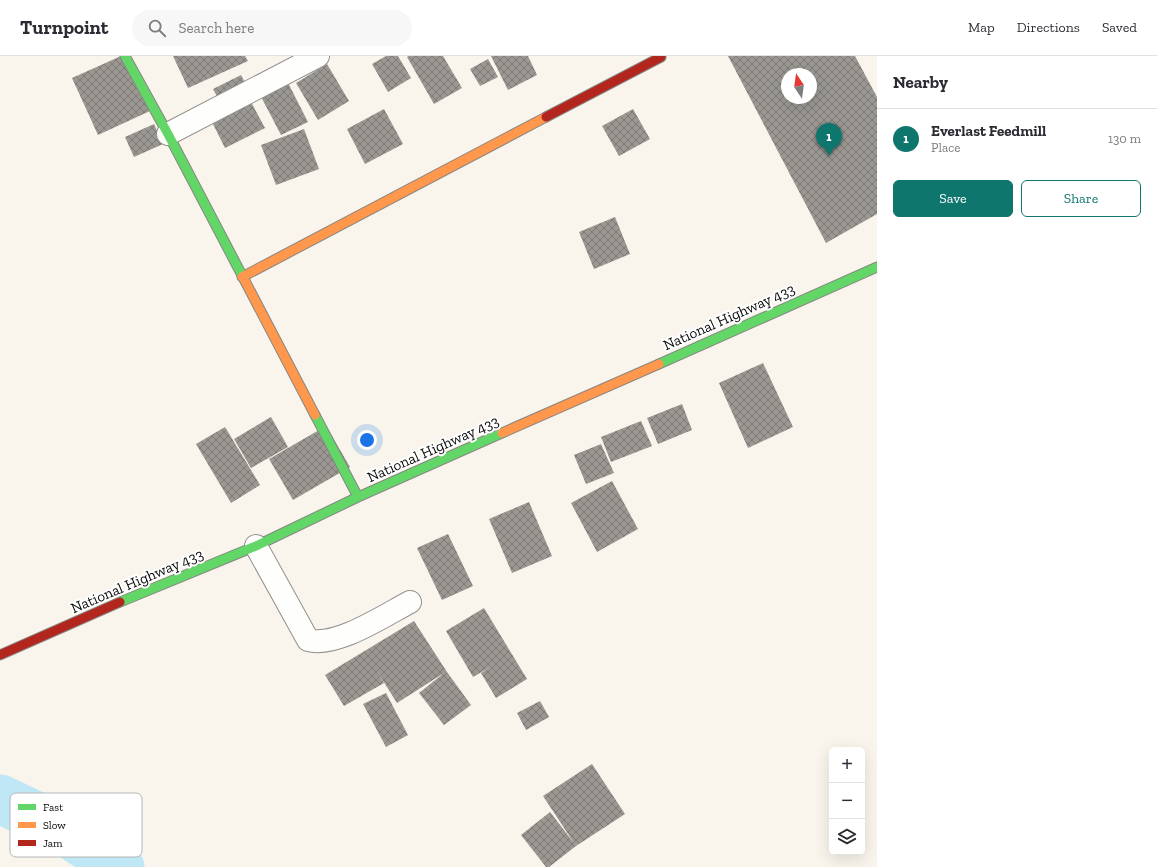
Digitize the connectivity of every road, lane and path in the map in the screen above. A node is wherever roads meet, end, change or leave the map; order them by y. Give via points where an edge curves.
1 (125, 56) edge
2 (318, 56) edge
3 (661, 57) dead end
4 (168, 134) junction
5 (877, 267) edge
6 (242, 277) junction
7 (358, 497) junction
8 (256, 546) junction
9 (410, 602) dead end
10 (0, 655) edge

1 - 4 street
2 - 4 street
3 - 6 street
4 - 6 street
5 - 7 street, National Highway 433
6 - 7 street
7 - 8 street, National Highway 433
8 - 9 street via 308,640 331,640
8 - 10 street, National Highway 433 via 166,582

